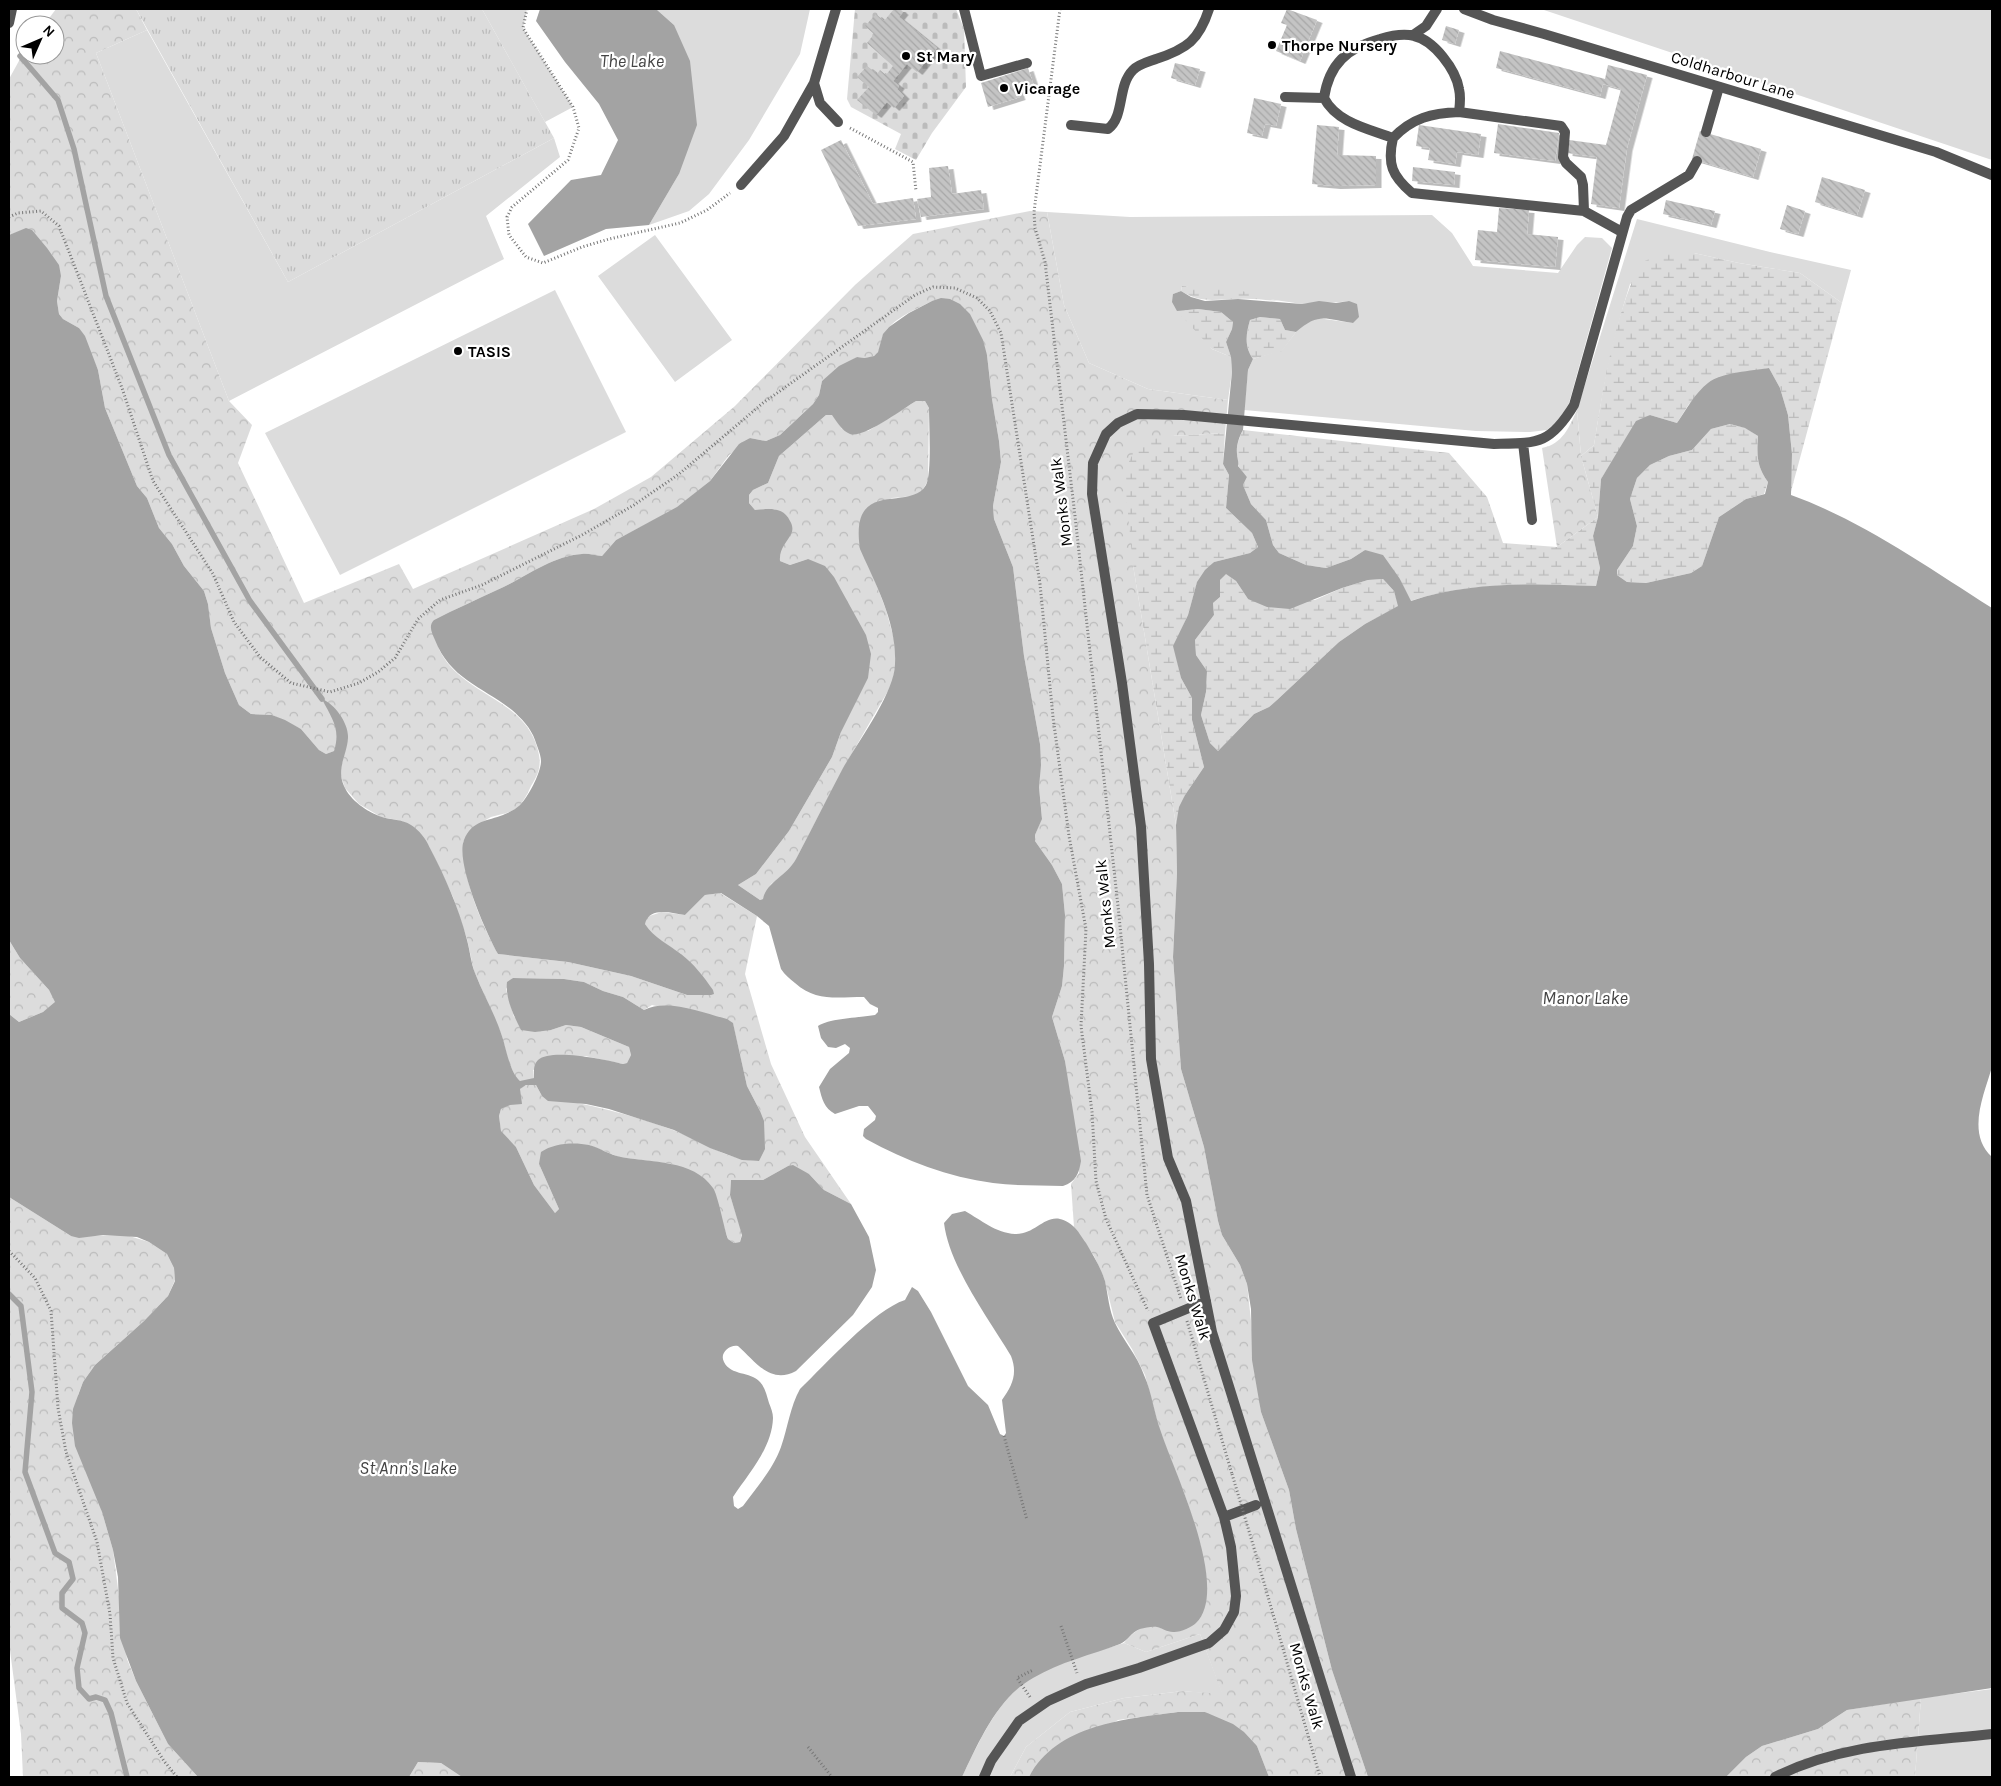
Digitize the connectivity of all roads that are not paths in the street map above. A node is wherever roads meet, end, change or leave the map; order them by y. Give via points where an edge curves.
1 (12, 9) edge
2 (836, 9) edge
3 (964, 9) edge
4 (1209, 9) edge
5 (1437, 9) edge
6 (1464, 9) edge
7 (9, 23) edge
8 (1413, 35) junction
9 (1027, 62) dead end
10 (814, 83) junction
11 (1719, 87) junction
12 (1285, 97) dead end
13 (1324, 98) junction
14 (1459, 112) junction
15 (838, 122) road end
16 (1071, 125) dead end
17 (1706, 132) dead end
18 (1393, 138) junction
19 (1697, 161) dead end
20 (1992, 175) edge
21 (741, 184) road end
22 (1584, 211) junction
23 (1622, 232) junction
24 (1523, 443) junction
25 (1532, 520) dead end
26 (1206, 1301) junction
27 (1256, 1504) dead end
28 (1224, 1517) junction
29 (1992, 1734) edge
30 (984, 1777) edge
31 (1351, 1777) edge
32 (1775, 1777) edge

1 - 7 street
2 - 10 street
3 - 9 street via 982,76
4 - 16 street via 1190,44 1141,64 1132,71 1125,82 1114,124 1108,129
5 - 8 street via 1426,26
6 - 11 street, Coldharbour Lane
8 - 13 street via 1383,38 1348,52 1337,63 1326,83
8 - 14 street via 1432,46 1448,64 1459,87
10 - 15 street via 820,103
10 - 21 street via 784,136
11 - 17 street
11 - 20 street, Coldharbour Lane via 1936,152
12 - 13 street
13 - 18 street via 1340,117
14 - 18 street via 1419,118 1403,127
14 - 22 street via 1561,126 1565,132 1563,157 1581,177
18 - 22 street via 1390,151 1392,165 1398,181 1412,193
19 - 23 street via 1689,175 1631,210
22 - 23 street
23 - 24 street via 1574,405 1552,434 1538,441
24 - 25 street
24 - 26 street via 1494,444 1184,414 1137,414 1118,423 1106,434 1093,463 1092,494 1141,827 1151,1059 1168,1158 1186,1201
26 - 28 street via 1153,1323
26 - 31 street via 1212,1332
27 - 28 street
28 - 30 street via 1236,1596 1234,1612 1224,1630 1209,1643 1081,1686 1048,1701 1018,1722
29 - 32 street via 1860,1748 1800,1765

